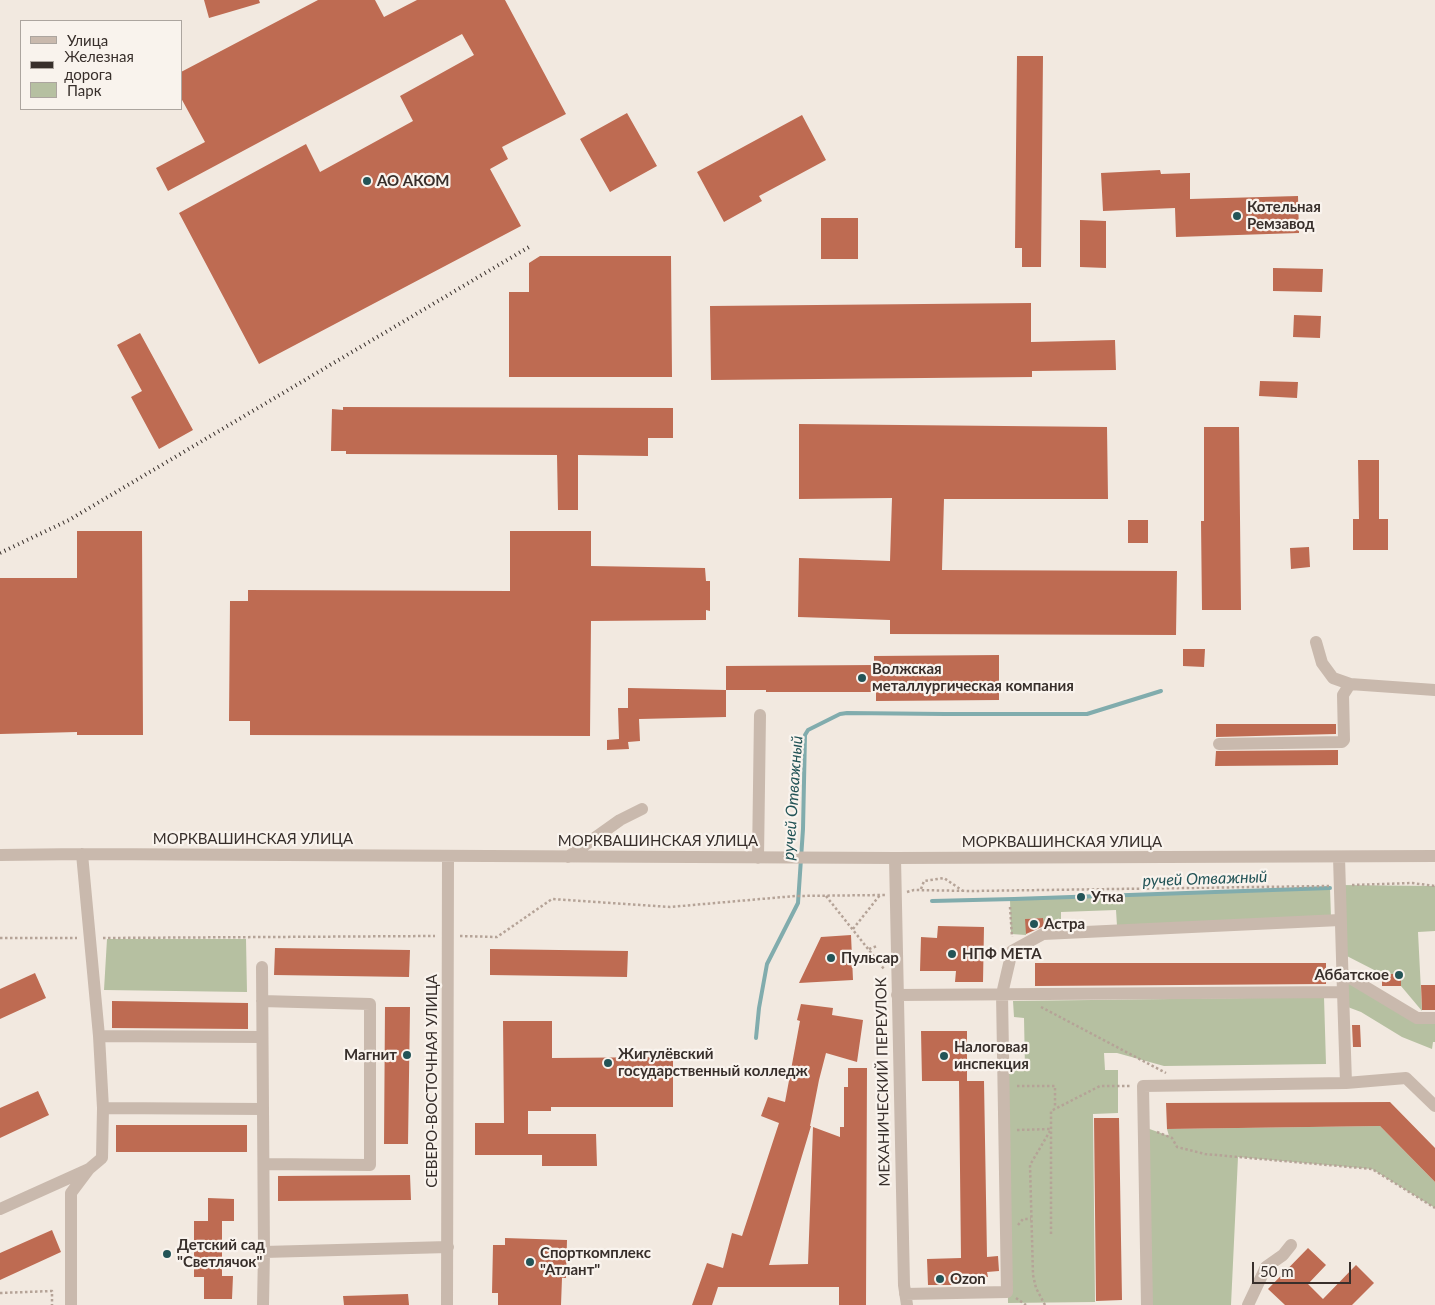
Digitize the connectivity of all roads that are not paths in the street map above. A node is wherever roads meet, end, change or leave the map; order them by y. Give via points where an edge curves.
1 (1316, 642) dead end
2 (1350, 684) junction
3 (1435, 690) edge
4 (760, 715) dead end
5 (1219, 744) dead end
6 (642, 809) dead end
7 (82, 854) junction
8 (0, 855) edge
9 (448, 856) junction
10 (1435, 856) edge
11 (568, 857) junction
12 (1339, 857) junction
13 (758, 858) junction
14 (895, 858) junction
15 (1340, 920) junction
16 (262, 967) dead end
17 (1342, 973) junction
18 (897, 990) junction
19 (1343, 992) junction
20 (1002, 994) junction
21 (262, 1001) junction
22 (1435, 1018) edge
23 (99, 1036) junction
24 (262, 1037) junction
25 (1346, 1082) junction
26 (1435, 1106) edge
27 (103, 1108) junction
28 (263, 1109) junction
29 (264, 1164) junction
30 (89, 1169) junction
31 (0, 1209) edge
32 (1291, 1245) dead end
33 (448, 1247) junction
34 (264, 1252) junction
35 (906, 1300) edge
36 (71, 1305) edge
37 (263, 1305) edge
38 (447, 1305) edge
39 (1147, 1305) edge
40 (1248, 1305) edge

1 - 2 street via 1322,663 1333,678
2 - 3 street
2 - 5 street via 1343,694 1342,742
4 - 13 street
6 - 11 street via 620,820
7 - 8 street, МОРКВАШИНСКАЯ УЛИЦА
7 - 9 street, МОРКВАШИНСКАЯ УЛИЦА
7 - 23 street
9 - 11 street, МОРКВАШИНСКАЯ УЛИЦА
9 - 33 street, СЕВЕРО-ВОСТОЧНАЯ УЛИЦА
10 - 12 street, МОРКВАШИНСКАЯ УЛИЦА
11 - 13 street, МОРКВАШИНСКАЯ УЛИЦА
12 - 14 street, МОРКВАШИНСКАЯ УЛИЦА
12 - 15 street
13 - 14 street, МОРКВАШИНСКАЯ УЛИЦА
14 - 18 street, МЕХАНИЧЕСКИЙ ПЕРЕУЛОК
15 - 17 street
15 - 20 street via 1043,934 1012,951
16 - 21 street
17 - 19 street
17 - 22 street via 1417,1018
18 - 20 street
18 - 35 street, МЕХАНИЧЕСКИЙ ПЕРЕУЛОК
19 - 20 street
19 - 25 street
20 - 35 street via 1007,1292
21 - 24 street
21 - 29 street via 370,1004 370,1165
23 - 24 street
23 - 27 street
24 - 28 street
25 - 26 street via 1406,1078
25 - 39 street via 1143,1086
27 - 28 street
27 - 30 street via 102,1158
28 - 29 street
29 - 34 street
30 - 31 street
30 - 36 street via 71,1193
32 - 40 street via 1266,1267
33 - 34 street
33 - 38 street, СЕВЕРО-ВОСТОЧНАЯ УЛИЦА
34 - 37 street

